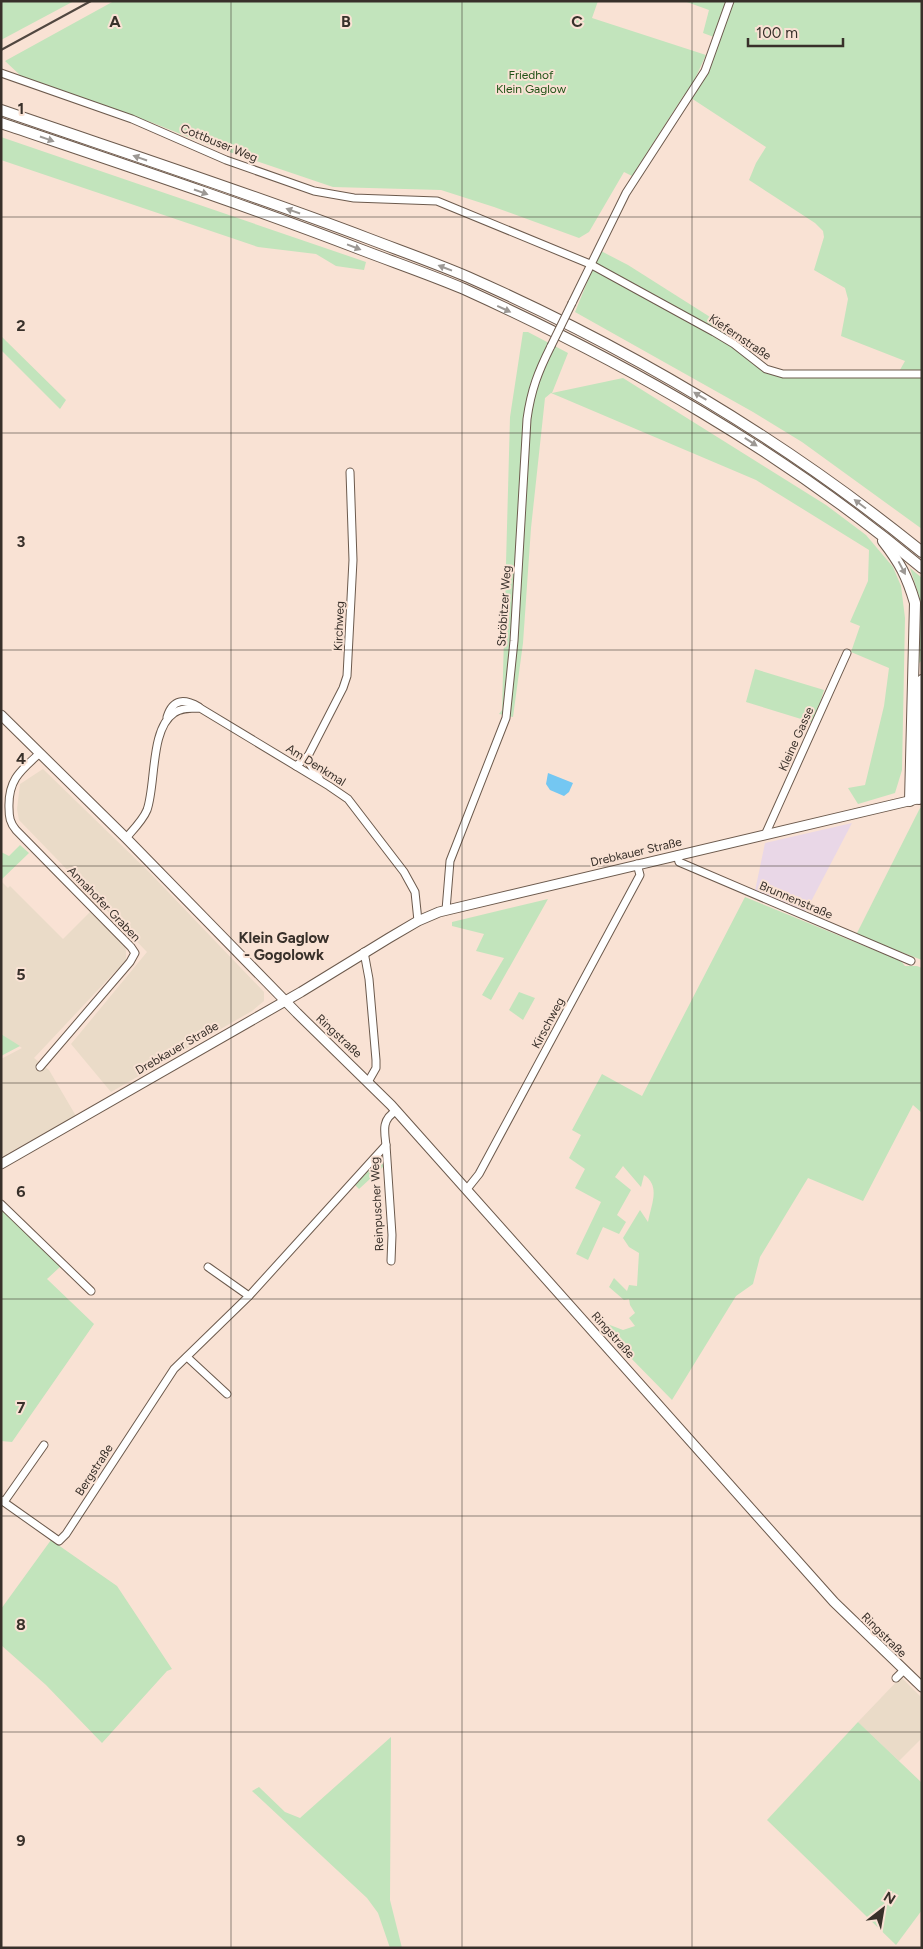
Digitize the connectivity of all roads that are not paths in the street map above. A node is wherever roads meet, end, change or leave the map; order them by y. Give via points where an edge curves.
1 (730, 1) edge
2 (1, 73) edge
3 (1, 110) edge
4 (1, 123) edge
5 (437, 201) joint
6 (590, 264) junction
7 (922, 374) edge
8 (350, 472) dead end
9 (873, 528) junction
10 (899, 534) junction
11 (922, 542) edge
12 (922, 552) edge
13 (922, 568) edge
14 (847, 653) dead end
15 (922, 680) edge
16 (1, 715) edge
17 (40, 753) junction
18 (308, 756) junction
19 (296, 766) junction
20 (920, 778) edge
21 (320, 780) junction
22 (917, 799) edge
23 (765, 835) junction
24 (126, 838) junction
25 (677, 855) junction
26 (637, 864) junction
27 (446, 910) junction
28 (418, 921) junction
29 (364, 952) junction
30 (911, 961) dead end
31 (285, 1001) junction
32 (40, 1067) dead end
33 (368, 1082) junction
34 (396, 1111) junction
35 (386, 1145) junction
36 (1, 1164) edge
37 (467, 1189) junction
38 (1, 1204) edge
39 (391, 1261) dead end
40 (208, 1268) dead end
41 (91, 1291) dead end
42 (250, 1296) junction
43 (187, 1357) junction
44 (227, 1394) dead end
45 (44, 1445) dead end
46 (3, 1501) edge
47 (903, 1671) junction
48 (896, 1678) dead end
49 (922, 1687) edge

1 - 6 street via 706,71 653,148
2 - 5 street, Cottbuser Weg via 132,119 226,160 314,191 354,198
10 -> 3 highway via 837,486 716,406 571,325 466,276 306,215
4 -> 9 highway via 301,226 462,288 603,355 679,398 783,463
5 - 6 street, Kiefernstraße
6 - 7 street, Kiefernstraße via 714,332 766,369 783,374
6 - 27 street, Ströbitzer Weg, bridge via 530,393 506,718 450,861
8 - 18 street, Kirchweg via 353,560 347,676
9 - 13 highway
9 -> 22 highway via 900,564 915,603
10 - 11 highway
10 - 12 highway
14 - 23 street, Kleine Gasse
15 - 20 highway
16 - 17 main road, Ringstraße
17 - 24 main road, Ringstraße
17 - 32 street, Annahofer Graben via 15,777 8,802 10,821 135,953
18 - 19 street, Kirchweg
18 - 21 street
19 - 21 street, Am Denkmal
19 - 24 street, Am Denkmal via 189,701 179,701 168,712 158,745 147,809
20 - 22 highway
21 - 28 street, Am Denkmal via 348,800 404,872 415,892
22 - 23 main road, Drebkauer Straße
23 - 25 main road, Drebkauer Straße
24 - 31 main road, Ringstraße
25 - 26 main road, Drebkauer Straße
25 - 30 street, Brunnenstraße via 679,862
26 - 27 main road, Drebkauer Straße
26 - 37 street, Kirschweg via 640,875 479,1174
27 - 28 main road, Drebkauer Straße
28 - 29 main road, Drebkauer Straße
29 - 31 main road, Drebkauer Straße
29 - 33 street via 376,1060 376,1068
31 - 33 main road, Ringstraße
31 - 36 main road, Drebkauer Straße
33 - 34 main road, Ringstraße
34 - 35 street via 383,1126
34 - 37 main road, Ringstraße
35 - 39 street, Reinpuscher Weg
35 - 42 street, Bergstraße
37 - 47 main road, Ringstraße via 834,1602
38 - 41 street
40 - 42 street
42 - 43 street, Bergstraße
43 - 44 street
43 - 46 street, Bergstraße via 174,1369 59,1541
45 - 46 street, Bergstraße
47 - 48 street
47 - 49 main road, Ringstraße

